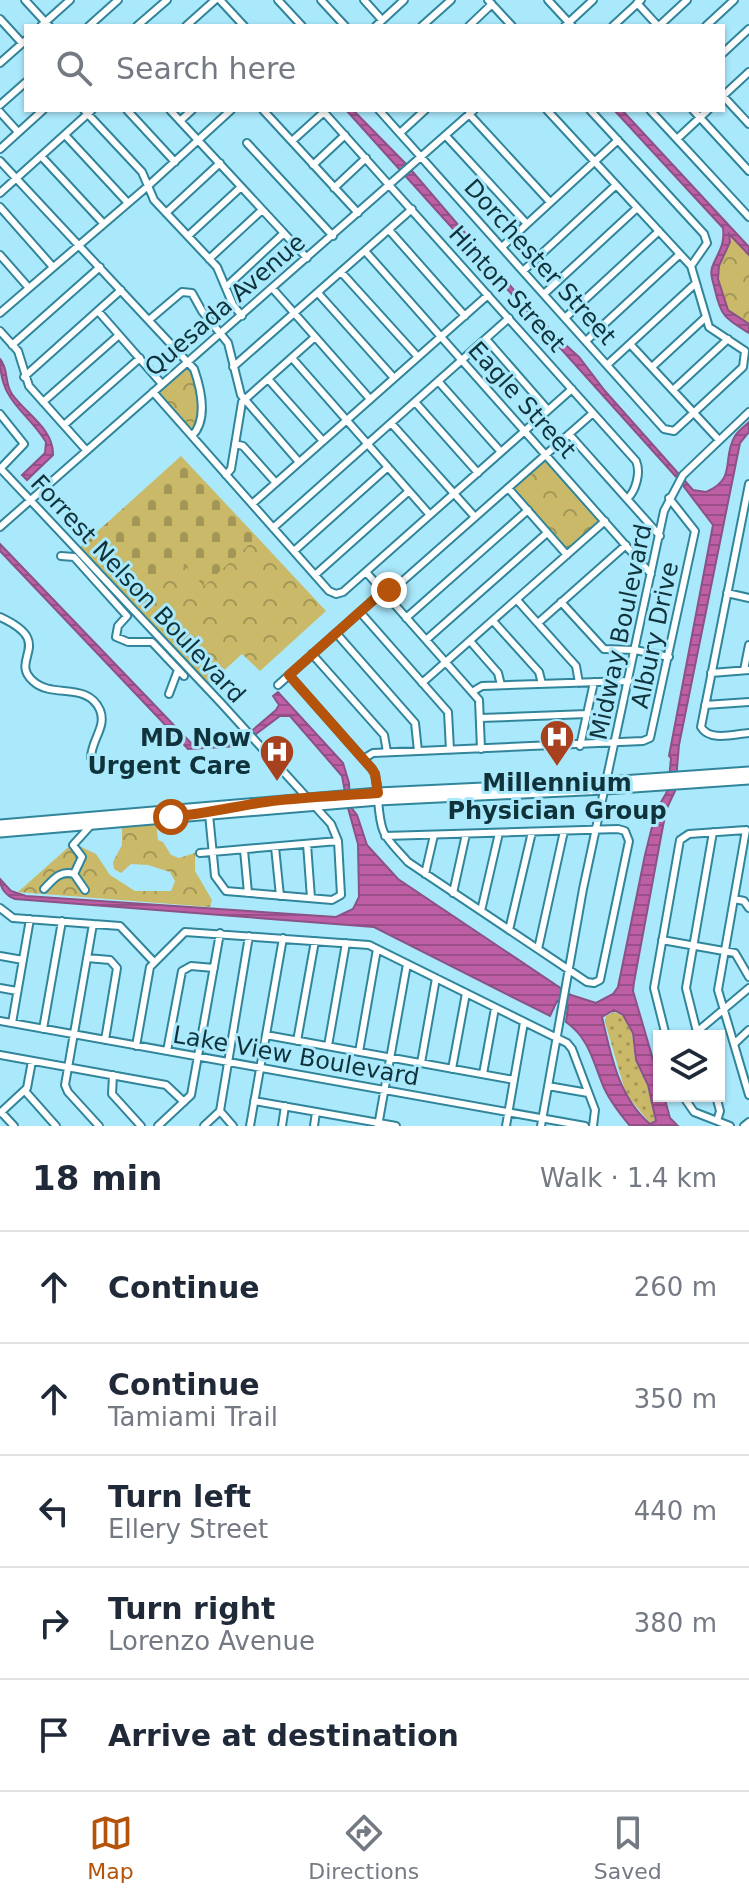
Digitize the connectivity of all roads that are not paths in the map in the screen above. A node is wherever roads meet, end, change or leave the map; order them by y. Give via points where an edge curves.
1 (25, 0) edge
2 (70, 0) edge
3 (118, 0) edge
4 (167, 0) edge
5 (218, 0) edge
6 (278, 0) edge
7 (321, 0) edge
8 (364, 0) edge
9 (404, 0) edge
10 (451, 0) edge
11 (548, 0) edge
12 (593, 0) edge
13 (687, 0) edge
14 (734, 0) edge
15 (490, 2) edge
16 (639, 2) edge
17 (0, 19) edge
18 (382, 20) junction
19 (44, 24) edge
20 (46, 24) edge
21 (91, 24) edge
22 (139, 24) edge
23 (188, 24) edge
24 (240, 24) edge
25 (300, 24) edge
26 (343, 24) edge
27 (378, 24) edge
28 (424, 24) edge
29 (471, 24) edge
30 (510, 24) edge
31 (568, 24) edge
32 (570, 24) edge
33 (616, 24) edge
34 (657, 24) edge
35 (661, 24) edge
36 (708, 24) edge
37 (749, 29) edge
38 (24, 41) edge
39 (725, 51) edge
40 (0, 63) edge
41 (749, 72) edge
42 (24, 84) edge
43 (725, 94) edge
44 (725, 98) edge
45 (0, 105) edge
46 (0, 112) edge
47 (41, 112) edge
48 (87, 112) edge
49 (89, 112) edge
50 (129, 112) edge
51 (172, 112) edge
52 (190, 112) edge
53 (229, 112) edge
54 (265, 112) edge
55 (277, 112) edge
56 (322, 112) edge
57 (324, 112) edge
58 (381, 112) edge
59 (421, 112) edge
60 (471, 112) edge
61 (549, 112) edge
62 (592, 112) edge
63 (652, 112) edge
64 (695, 112) edge
65 (706, 112) edge
66 (700, 117) junction
67 (270, 118) junction
68 (747, 119) edge
69 (180, 121) junction
70 (18, 132) junction
71 (400, 133) junction
72 (65, 135) junction
73 (345, 135) junction
74 (446, 136) junction
75 (677, 139) junction
76 (198, 140) junction
77 (618, 140) junction
78 (292, 141) junction
79 (247, 143) dead end
80 (0, 149) edge
81 (41, 156) junction
82 (422, 157) junction
83 (366, 158) junction
84 (0, 161) edge
85 (175, 162) junction
86 (595, 162) junction
87 (220, 163) junction
88 (313, 165) junction
89 (749, 171) edge
90 (16, 178) junction
91 (391, 184) junction
92 (616, 185) junction
93 (148, 186) junction
94 (241, 187) junction
95 (334, 188) junction
96 (0, 193) edge
97 (550, 202) junction
98 (128, 203) junction
99 (0, 207) edge
100 (637, 208) junction
101 (412, 209) junction
102 (262, 210) junction
103 (166, 213) junction
104 (358, 213) junction
105 (749, 217) edge
106 (103, 223) junction
107 (527, 224) junction
108 (389, 230) junction
109 (659, 231) junction
110 (284, 233) junction
111 (188, 236) junction
112 (333, 236) junction
113 (78, 244) junction
114 (502, 247) junction
115 (365, 251) junction
116 (680, 254) junction
117 (0, 255) edge
118 (307, 258) junction
119 (209, 259) junction
120 (8, 264) junction
121 (691, 266) junction
122 (53, 267) junction
123 (100, 267) junction
124 (0, 271) edge
125 (523, 271) junction
126 (341, 272) junction
127 (696, 283) junction
128 (226, 287) junction
129 (29, 288) junction
130 (273, 289) junction
131 (121, 290) junction
132 (318, 293) junction
133 (544, 294) junction
134 (488, 295) junction
135 (98, 311) junction
136 (0, 313) edge
137 (294, 313) junction
138 (242, 316) junction
139 (465, 316) junction
140 (706, 317) junction
141 (509, 318) junction
142 (565, 318) junction
143 (149, 320) junction
144 (0, 331) edge
145 (222, 334) junction
146 (119, 335) junction
147 (315, 337) junction
148 (441, 337) junction
149 (486, 339) junction
150 (728, 339) junction
151 (586, 341) junction
152 (630, 344) junction
153 (12, 345) junction
154 (418, 357) junction
155 (140, 358) junction
156 (292, 358) junction
157 (462, 360) junction
158 (188, 362) junction
159 (607, 365) junction
160 (233, 367) junction
161 (652, 367) junction
162 (24, 377) junction
163 (394, 378) junction
164 (268, 379) junction
165 (438, 381) junction
166 (162, 384) junction
167 (572, 389) junction
168 (673, 390) junction
169 (153, 392) junction
170 (370, 399) junction
171 (244, 400) junction
172 (43, 402) junction
173 (415, 402) junction
174 (548, 410) junction
175 (749, 412) edge
176 (593, 413) junction
177 (694, 413) junction
178 (0, 414) edge
179 (347, 420) junction
180 (8, 423) junction
181 (391, 423) junction
182 (64, 425) junction
183 (0, 430) edge
184 (525, 431) junction
185 (569, 434) junction
186 (192, 436) junction
187 (719, 440) junction
188 (323, 441) junction
189 (235, 444) junction
190 (368, 444) junction
191 (86, 450) junction
192 (501, 452) junction
193 (546, 455) junction
194 (299, 462) junction
195 (388, 467) junction
196 (0, 469) edge
197 (478, 473) junction
198 (226, 475) junction
199 (276, 483) junction
200 (749, 484) edge
201 (508, 488) junction
202 (409, 491) junction
203 (454, 494) junction
204 (669, 498) junction
205 (627, 499) junction
206 (29, 500) junction
207 (252, 504) junction
208 (528, 510) junction
209 (430, 515) junction
210 (475, 517) junction
211 (605, 521) junction
212 (0, 527) edge
213 (273, 528) junction
214 (547, 533) junction
215 (660, 536) junction
216 (626, 545) junction
217 (294, 551) junction
218 (567, 555) junction
219 (61, 556) dead end
220 (366, 572) junction
221 (651, 574) junction
222 (315, 575) junction
223 (384, 593) junction
224 (727, 593) junction
225 (749, 598) edge
226 (517, 600) junction
227 (561, 602) junction
228 (360, 612) junction
229 (0, 617) edge
230 (406, 618) junction
231 (493, 621) junction
232 (538, 623) junction
233 (336, 633) junction
234 (426, 640) junction
235 (470, 641) junction
236 (749, 645) edge
237 (635, 650) junction
238 (312, 654) junction
239 (669, 657) junction
240 (446, 662) junction
241 (178, 670) junction
242 (746, 670) edge
243 (711, 673) junction
244 (289, 675) junction
245 (184, 676) dead end
246 (629, 681) junction
247 (594, 682) junction
248 (422, 683) junction
249 (579, 683) junction
250 (542, 684) junction
251 (278, 685) dead end
252 (501, 685) junction
253 (472, 692) junction
254 (169, 694) dead end
255 (749, 702) edge
256 (705, 705) junction
257 (587, 714) junction
258 (480, 718) junction
259 (749, 733) edge
260 (616, 743) junction
261 (580, 746) junction
262 (481, 749) junction
263 (450, 750) junction
264 (418, 751) junction
265 (387, 752) junction
266 (363, 759) junction
267 (94, 760) dead end
268 (749, 772) edge
269 (749, 779) edge
270 (673, 781) junction
271 (297, 786) junction
272 (606, 786) junction
273 (374, 798) junction
274 (294, 800) junction
275 (311, 802) junction
276 (210, 810) junction
277 (92, 824) junction
278 (0, 825) edge
279 (21, 827) junction
280 (596, 829) junction
281 (747, 830) edge
282 (564, 831) junction
283 (0, 832) edge
284 (532, 832) junction
285 (713, 832) junction
286 (499, 833) junction
287 (466, 834) junction
288 (434, 835) junction
289 (385, 836) junction
290 (338, 841) junction
291 (307, 844) junction
292 (275, 847) junction
293 (244, 850) junction
294 (212, 852) junction
295 (200, 853) dead end
296 (745, 857) edge
297 (74, 874) junction
298 (425, 874) junction
299 (44, 889) dead end
300 (85, 890) dead end
301 (248, 893) junction
302 (453, 893) junction
303 (280, 896) junction
304 (311, 898) junction
305 (734, 899) junction
306 (0, 908) edge
307 (749, 908) edge
308 (481, 911) junction
309 (6, 914) junction
310 (30, 919) junction
311 (0, 921) edge
312 (62, 921) junction
313 (93, 924) junction
314 (509, 930) junction
315 (220, 933) junction
316 (249, 936) junction
317 (283, 938) junction
318 (662, 940) junction
319 (315, 941) junction
320 (346, 943) junction
321 (693, 945) junction
322 (377, 949) junction
323 (538, 949) junction
324 (724, 951) junction
325 (0, 956) edge
326 (87, 958) junction
327 (23, 960) junction
328 (153, 961) junction
329 (407, 964) junction
330 (214, 968) junction
331 (569, 970) junction
332 (749, 977) edge
333 (436, 978) junction
334 (0, 988) edge
335 (749, 988) edge
336 (17, 991) junction
337 (466, 993) junction
338 (495, 1008) junction
339 (724, 1009) junction
340 (0, 1021) edge
341 (524, 1022) junction
342 (12, 1023) junction
343 (43, 1029) junction
344 (664, 1030) edge
345 (695, 1030) edge
346 (701, 1030) edge
347 (749, 1030) edge
348 (74, 1035) junction
349 (266, 1035) junction
350 (556, 1038) junction
351 (105, 1040) junction
352 (297, 1041) junction
353 (734, 1044) junction
354 (136, 1046) junction
355 (328, 1046) junction
356 (167, 1051) junction
357 (359, 1052) junction
358 (0, 1055) edge
359 (198, 1057) junction
360 (390, 1058) junction
361 (32, 1061) junction
362 (229, 1062) junction
363 (421, 1063) junction
364 (68, 1067) junction
365 (260, 1068) junction
366 (452, 1069) junction
367 (483, 1074) junction
368 (113, 1075) junction
369 (746, 1076) edge
370 (514, 1080) junction
371 (548, 1086) junction
372 (384, 1090) junction
373 (25, 1091) junction
374 (588, 1093) junction
375 (749, 1095) edge
376 (254, 1101) junction
377 (184, 1102) junction
378 (687, 1102) edge
379 (718, 1102) edge
380 (285, 1106) junction
381 (220, 1111) junction
382 (316, 1112) junction
383 (508, 1112) junction
384 (1, 1113) edge
385 (347, 1117) junction
386 (717, 1121) junction
387 (541, 1122) edge
388 (749, 1122) edge
389 (378, 1124) edge
390 (14, 1126) edge
391 (56, 1126) edge
392 (99, 1126) edge
393 (141, 1126) edge
394 (158, 1126) edge
395 (204, 1126) edge
396 (233, 1126) edge
397 (250, 1126) edge
398 (282, 1126) edge
399 (314, 1126) edge
400 (346, 1126) edge
401 (396, 1126) edge
402 (506, 1126) edge
403 (585, 1126) edge
404 (593, 1126) edge
405 (730, 1126) edge
406 (744, 1126) edge

1 - 19 street
2 - 20 street
3 - 21 street
4 - 22 street
5 - 23 street
5 - 24 street
6 - 25 street
7 - 26 street
8 - 18 street
9 - 18 street
10 - 28 street
11 - 31 street
12 - 32 street
13 - 35 street
14 - 36 street
15 - 29 street
15 - 30 street
16 - 33 street
16 - 34 street
17 - 38 street
18 - 27 street
37 - 39 street
38 - 40 street
41 - 43 street
42 - 45 street
44 - 68 street
46 - 70 street
47 - 70 street
48 - 72 street
49 - 93 street via 142,172
50 - 85 street
51 - 69 street
52 - 69 street
53 - 76 street
54 - 67 street
55 - 67 street
56 - 78 street
57 - 73 street, Hinton Street
58 - 71 street, Dorchester Street
59 - 71 street
60 - 74 street, Quesada Avenue
60 - 97 street
61 - 86 street
62 - 77 street
63 - 75 street
64 - 66 street
65 - 66 street
66 - 75 street
66 - 89 street
67 - 78 street
69 - 76 street
70 - 80 street
71 - 82 street, Dorchester Street
72 - 81 street
72 - 98 street
73 - 83 street, Hinton Street
73 - 88 street
74 - 82 street, Quesada Avenue
74 - 107 street
75 - 105 street
76 - 85 street
76 - 87 street
77 - 86 street
77 - 121 street via 704,234 707,243
78 - 88 street
79 - 112 street
81 - 90 street
81 - 106 street
82 - 91 street, Quesada Avenue
82 - 114 street, Dorchester Street
83 - 91 street, Hinton Street
83 - 95 street
84 - 90 street
85 - 93 street
86 - 92 street
86 - 97 street
87 - 94 street
87 - 103 street
88 - 95 street
90 - 96 street
90 - 113 street
91 - 101 street, Hinton Street
91 - 104 street, Quesada Avenue
92 - 100 street
92 - 125 street
93 - 98 street
93 - 103 street
94 - 102 street
94 - 111 street
95 - 104 street
97 - 107 street
98 - 106 street
99 - 122 street
100 - 109 street
100 - 133 street
101 - 108 street
101 - 134 street, Hinton Street
102 - 110 street
102 - 119 street
103 - 111 street
104 - 112 street, Quesada Avenue
106 - 113 street
107 - 114 street
108 - 115 street
108 - 139 street
109 - 116 street
109 - 142 street
110 - 118 street
110 - 128 street
111 - 119 street
112 - 118 street, Quesada Avenue
113 - 122 street
113 - 123 street
114 - 125 street, Dorchester Street
115 - 126 street
115 - 148 street, Eagle Street
116 - 121 street
116 - 151 street
117 - 120 street
118 - 130 street, Quesada Avenue
119 - 128 street
120 - 124 street
120 - 129 street
121 - 127 street
122 - 129 street
123 - 131 street
123 - 153 street
125 - 133 street, Dorchester Street
126 - 132 street
126 - 154 street
127 - 140 street
127 - 152 street
128 - 138 street
129 - 136 street
130 - 137 street
130 - 138 street, Quesada Avenue
131 - 135 street
131 - 143 street
132 - 137 street
132 - 163 street
133 - 142 street, Dorchester Street
134 - 139 street
134 - 141 street, Hinton Street
135 - 146 street
135 - 162 street
137 - 147 street
137 - 160 street
138 - 145 street, Quesada Avenue
139 - 148 street
140 - 150 street via 709,327
140 - 161 street
141 - 149 street
141 - 167 street, Hinton Street
142 - 151 street, Dorchester Street
143 - 145 street via 189,291
143 - 158 street
144 - 153 street
145 - 158 street, Quesada Avenue
145 - 160 street
146 - 155 street
146 - 172 street
147 - 156 street
147 - 170 street
148 - 154 street
148 - 157 street, Eagle Street
149 - 157 street
149 - 174 street
150 - 168 street
150 - 177 street via 745,351 743,367
151 - 159 street, Dorchester Street
152 - 159 street
152 - 161 street
153 - 162 street
154 - 163 street
155 - 166 street
155 - 182 street
156 - 164 street
156 - 179 street
157 - 165 street
157 - 184 street, Eagle Street
158 - 166 street, Quesada Avenue
158 - 186 street via 196,372 202,404
159 - 177 street, Dorchester Street via 664,429 677,429
160 - 171 street
161 - 168 street
162 - 172 street
163 - 170 street
164 - 171 street
164 - 188 street
165 - 173 street
165 - 192 street
166 - 169 street, Quesada Avenue
167 - 174 street
167 - 176 street, Hinton Street
168 - 177 street
169 - 186 street
169 - 191 street, Quesada Avenue
170 - 179 street
171 - 189 street
171 - 194 street
172 - 182 street
173 - 181 street
173 - 197 street
174 - 184 street
175 - 187 street, Midway Boulevard
176 - 185 street
176 - 205 street, Hinton Street via 638,464
177 - 187 street
178 - 180 street
179 - 188 street
179 - 190 street
180 - 183 street
180 - 196 street via 24,444
181 - 190 street
181 - 203 street
182 - 191 street
184 - 192 street
184 - 193 street, Eagle Street
185 - 193 street
185 - 205 street
186 - 198 street
187 - 204 street, Midway Boulevard via 683,475
188 - 194 street
189 - 198 street
189 - 199 street via 243,446
190 - 195 street
190 - 213 street
191 - 206 street, Quesada Avenue
192 - 197 street
193 - 201 street
193 - 211 street, Eagle Street
194 - 199 street
195 - 202 street
195 - 217 street
196 - 206 street, Forrest Nelson Boulevard
197 - 203 street
198 - 207 street
199 - 207 street
200 - 224 street
201 - 208 street
201 - 210 street
202 - 209 street
202 - 222 street
203 - 209 street
203 - 210 street
204 - 215 street, Midway Boulevard
204 - 239 street, Albury Drive via 695,531
205 - 215 street
206 - 212 street, Quesada Avenue
206 - 271 street, Forrest Nelson Boulevard
207 - 213 street
208 - 214 street
208 - 230 street
209 - 220 street
210 - 223 street
211 - 216 street, Eagle Street
211 - 218 street
213 - 217 street
214 - 218 street
214 - 234 street
215 - 221 street, Midway Boulevard
216 - 221 street, Eagle Street
216 - 227 street
217 - 222 street
218 - 226 street
219 - 241 street via 74,557 127,616 116,637 152,642
220 - 222 street via 336,594
220 - 223 street
221 - 237 street, Midway Boulevard
223 - 228 street
223 - 230 street
224 - 225 street
224 - 243 street
226 - 231 street
226 - 232 street
227 - 232 street
227 - 237 street via 604,649
228 - 233 street
228 - 248 street
229 - 267 street via 27,634 26,669 34,682 82,693 96,703 102,722 92,747
230 - 234 street
231 - 235 street
231 - 250 street via 539,672
232 - 249 street via 577,668
233 - 238 street
233 - 264 street via 417,725
234 - 240 street
235 - 240 street
235 - 252 street via 498,673
236 - 242 street
237 - 239 street
237 - 246 street, Midway Boulevard
238 - 244 street
238 - 265 street via 384,735
239 - 260 street, Albury Drive via 652,735
240 - 248 street
240 - 253 street
241 - 245 street
241 - 254 street
242 - 243 street
243 - 256 street
244 - 251 street
244 - 266 street
246 - 247 street
246 - 260 street, Midway Boulevard
247 - 249 street
247 - 257 street
248 - 263 street via 448,712
249 - 250 street
250 - 252 street
252 - 253 street
253 - 258 street via 479,700
255 - 256 street
256 - 259 street via 705,734
257 - 258 street
257 - 261 street
258 - 262 street
260 - 261 street, Albury Drive
260 - 272 street, Midway Boulevard
261 - 262 street, Albury Drive
262 - 263 street, Albury Drive
263 - 264 street, Albury Drive
264 - 265 street, Albury Drive
265 - 266 street, Albury Drive
266 - 273 street via 375,774
268 - 270 main road
269 - 270 main road
270 - 272 main road
271 - 274 main road
271 - 275 street, Forrest Nelson Boulevard
272 - 273 main road
272 - 273 main road via 392,792
272 - 280 street, Midway Boulevard
273 - 275 main road
273 - 289 street
274 - 275 main road
274 - 276 main road
275 - 276 main road
275 - 290 street, Forrest Nelson Boulevard
276 - 277 main road
276 - 279 main road
276 - 294 street
277 - 279 main road
277 - 297 street via 73,845 82,857
278 - 279 main road
279 - 283 main road
280 - 282 street
280 - 331 street, Midway Boulevard
280 - 331 street via 622,829 629,841 602,976 590,983
281 - 285 street
281 - 296 street
282 - 284 street
282 - 323 street
284 - 286 street
284 - 314 street
285 - 318 street via 682,837
285 - 321 street
286 - 287 street
286 - 308 street
287 - 288 street
287 - 302 street
288 - 289 street
288 - 298 street
289 - 298 street
290 - 291 street
290 - 304 street via 341,895 332,900
291 - 292 street
291 - 304 street
292 - 293 street
292 - 303 street
293 - 294 street
293 - 301 street
294 - 295 street
294 - 301 street via 215,879 223,889
296 - 305 street
297 - 299 street via 60,873
297 - 300 street
298 - 302 street
301 - 303 street
302 - 308 street
303 - 304 street
305 - 307 street
305 - 324 street
306 - 309 street
308 - 314 street
309 - 310 street
309 - 311 street
310 - 312 street
310 - 327 street
312 - 313 street
312 - 343 street
313 - 326 street
313 - 328 street via 123,928
314 - 323 street
315 - 316 street
315 - 328 street via 185,932
315 - 330 street
316 - 317 street
316 - 362 street
317 - 319 street
317 - 349 street
318 - 321 street
318 - 344 street via 653,991
319 - 320 street
319 - 352 street
320 - 322 street
320 - 355 street
321 - 324 street
321 - 345 street via 686,991
322 - 329 street
322 - 357 street
323 - 331 street
324 - 332 street via 738,955
324 - 339 street via 718,986
325 - 327 street
326 - 348 street
326 - 351 street via 110,960 117,968
327 - 336 street
328 - 354 street
329 - 333 street
329 - 360 street
330 - 356 street via 191,966 182,971
330 - 359 street
331 - 350 street, Midway Boulevard
333 - 337 street
333 - 363 street
334 - 336 street
335 - 339 street
336 - 342 street
337 - 338 street
337 - 366 street
338 - 341 street
338 - 367 street
339 - 346 street
339 - 353 street
340 - 342 street, Lake View Boulevard
341 - 350 street
341 - 370 street
342 - 343 street, Lake View Boulevard
343 - 348 street, Lake View Boulevard
347 - 353 street
348 - 351 street, Lake View Boulevard
348 - 364 street
349 - 352 street
349 - 365 street
350 - 371 street, Midway Boulevard
350 - 374 street via 572,1049
351 - 354 street, Lake View Boulevard
352 - 355 street
353 - 369 street
354 - 356 street, Lake View Boulevard
355 - 357 street
356 - 359 street, Lake View Boulevard
357 - 360 street
358 - 361 street
359 - 362 street, Lake View Boulevard
359 - 377 street via 191,1095
360 - 363 street
360 - 372 street
361 - 364 street
361 - 373 street
362 - 365 street, Lake View Boulevard
362 - 381 street
363 - 366 street
364 - 368 street
364 - 392 street via 66,1089
365 - 372 street, Lake View Boulevard
365 - 376 street
366 - 367 street
367 - 370 street
368 - 377 street via 166,1085
368 - 393 street via 112,1094
369 - 375 street
370 - 383 street
371 - 374 street
371 - 387 street, Midway Boulevard
372 - 383 street, Lake View Boulevard
372 - 389 street
373 - 384 street
373 - 391 street
374 - 404 street
376 - 380 street
376 - 397 street
377 - 394 street
378 - 386 street via 694,1112
379 - 386 street
380 - 382 street
380 - 398 street
381 - 395 street
381 - 396 street
382 - 385 street
382 - 399 street
383 - 387 street, Lake View Boulevard
383 - 402 street
384 - 390 street
385 - 389 street
385 - 400 street
386 - 405 street
387 - 403 street, Lake View Boulevard
388 - 406 street
389 - 401 street

